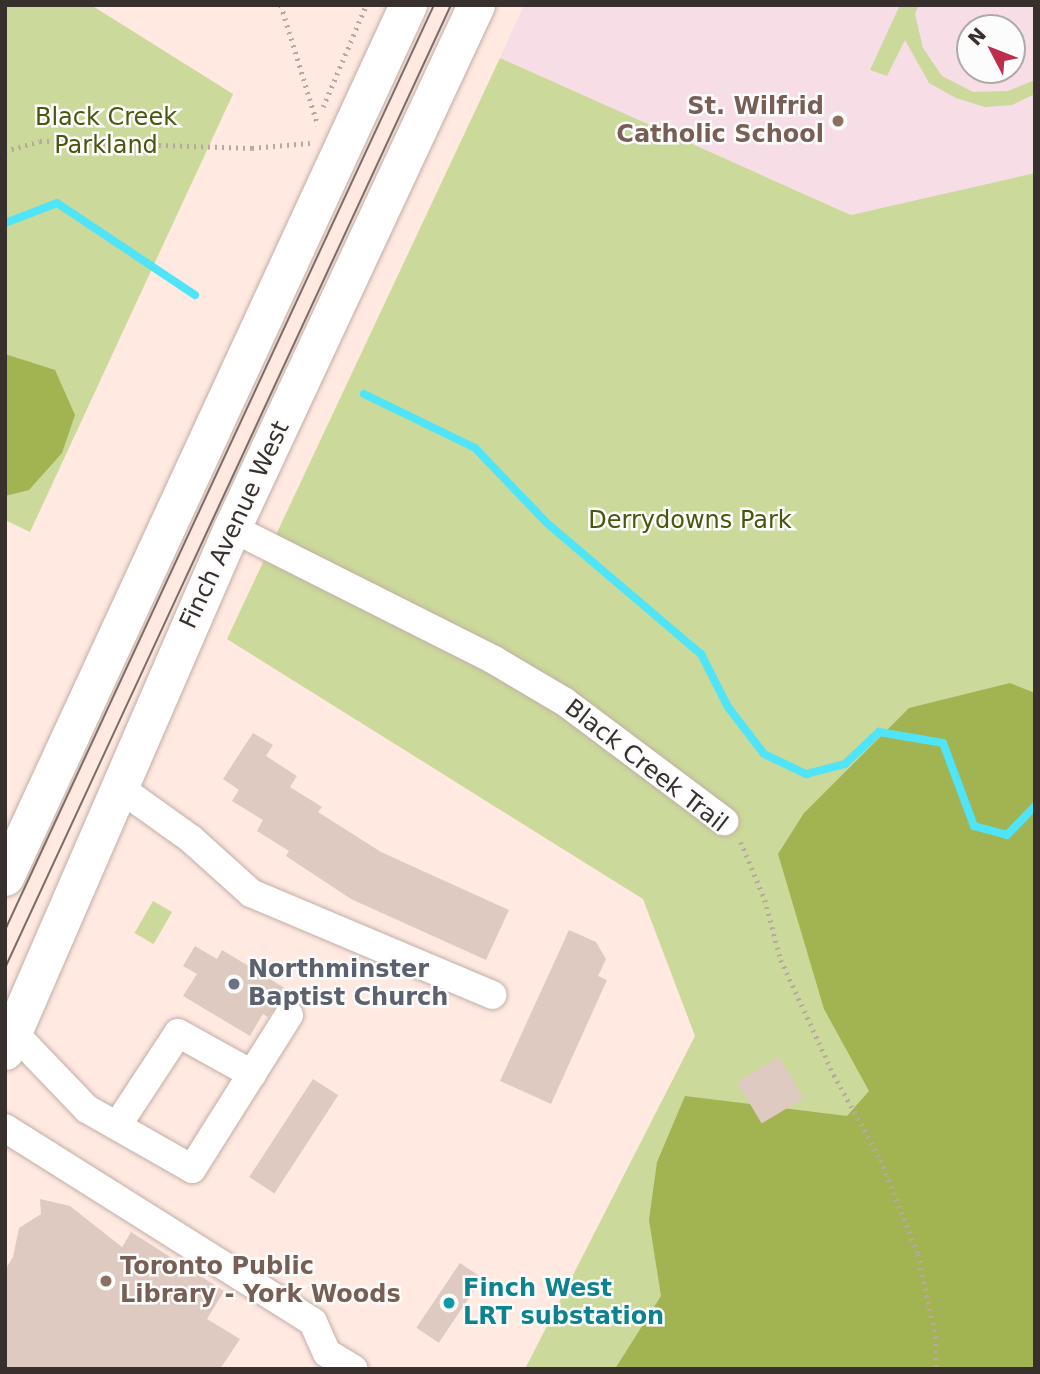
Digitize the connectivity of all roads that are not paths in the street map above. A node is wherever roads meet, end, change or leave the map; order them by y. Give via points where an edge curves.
1 (408, 5) edge
2 (475, 5) edge
3 (232, 528) junction
4 (117, 786) junction
5 (724, 821) road end
6 (5, 877) edge
7 (492, 995) dead end
8 (289, 1015) dead end
9 (9, 1042) edge
10 (251, 1074) junction
11 (117, 1126) junction
12 (5, 1128) edge
13 (322, 1361) edge
14 (354, 1369) edge

1 - 6 main road
2 - 3 main road, Finch Avenue West
3 - 4 main road, Finch Avenue West
3 - 5 lane, Black Creek Trail via 518,674 565,702
4 - 7 lane via 191,839 251,893
4 - 9 main road, Finch Avenue West
8 - 10 lane
9 - 11 lane via 88,1109
10 - 11 lane via 178,1032
10 - 11 lane via 192,1169
12 - 13 lane via 313,1322
13 - 14 lane

